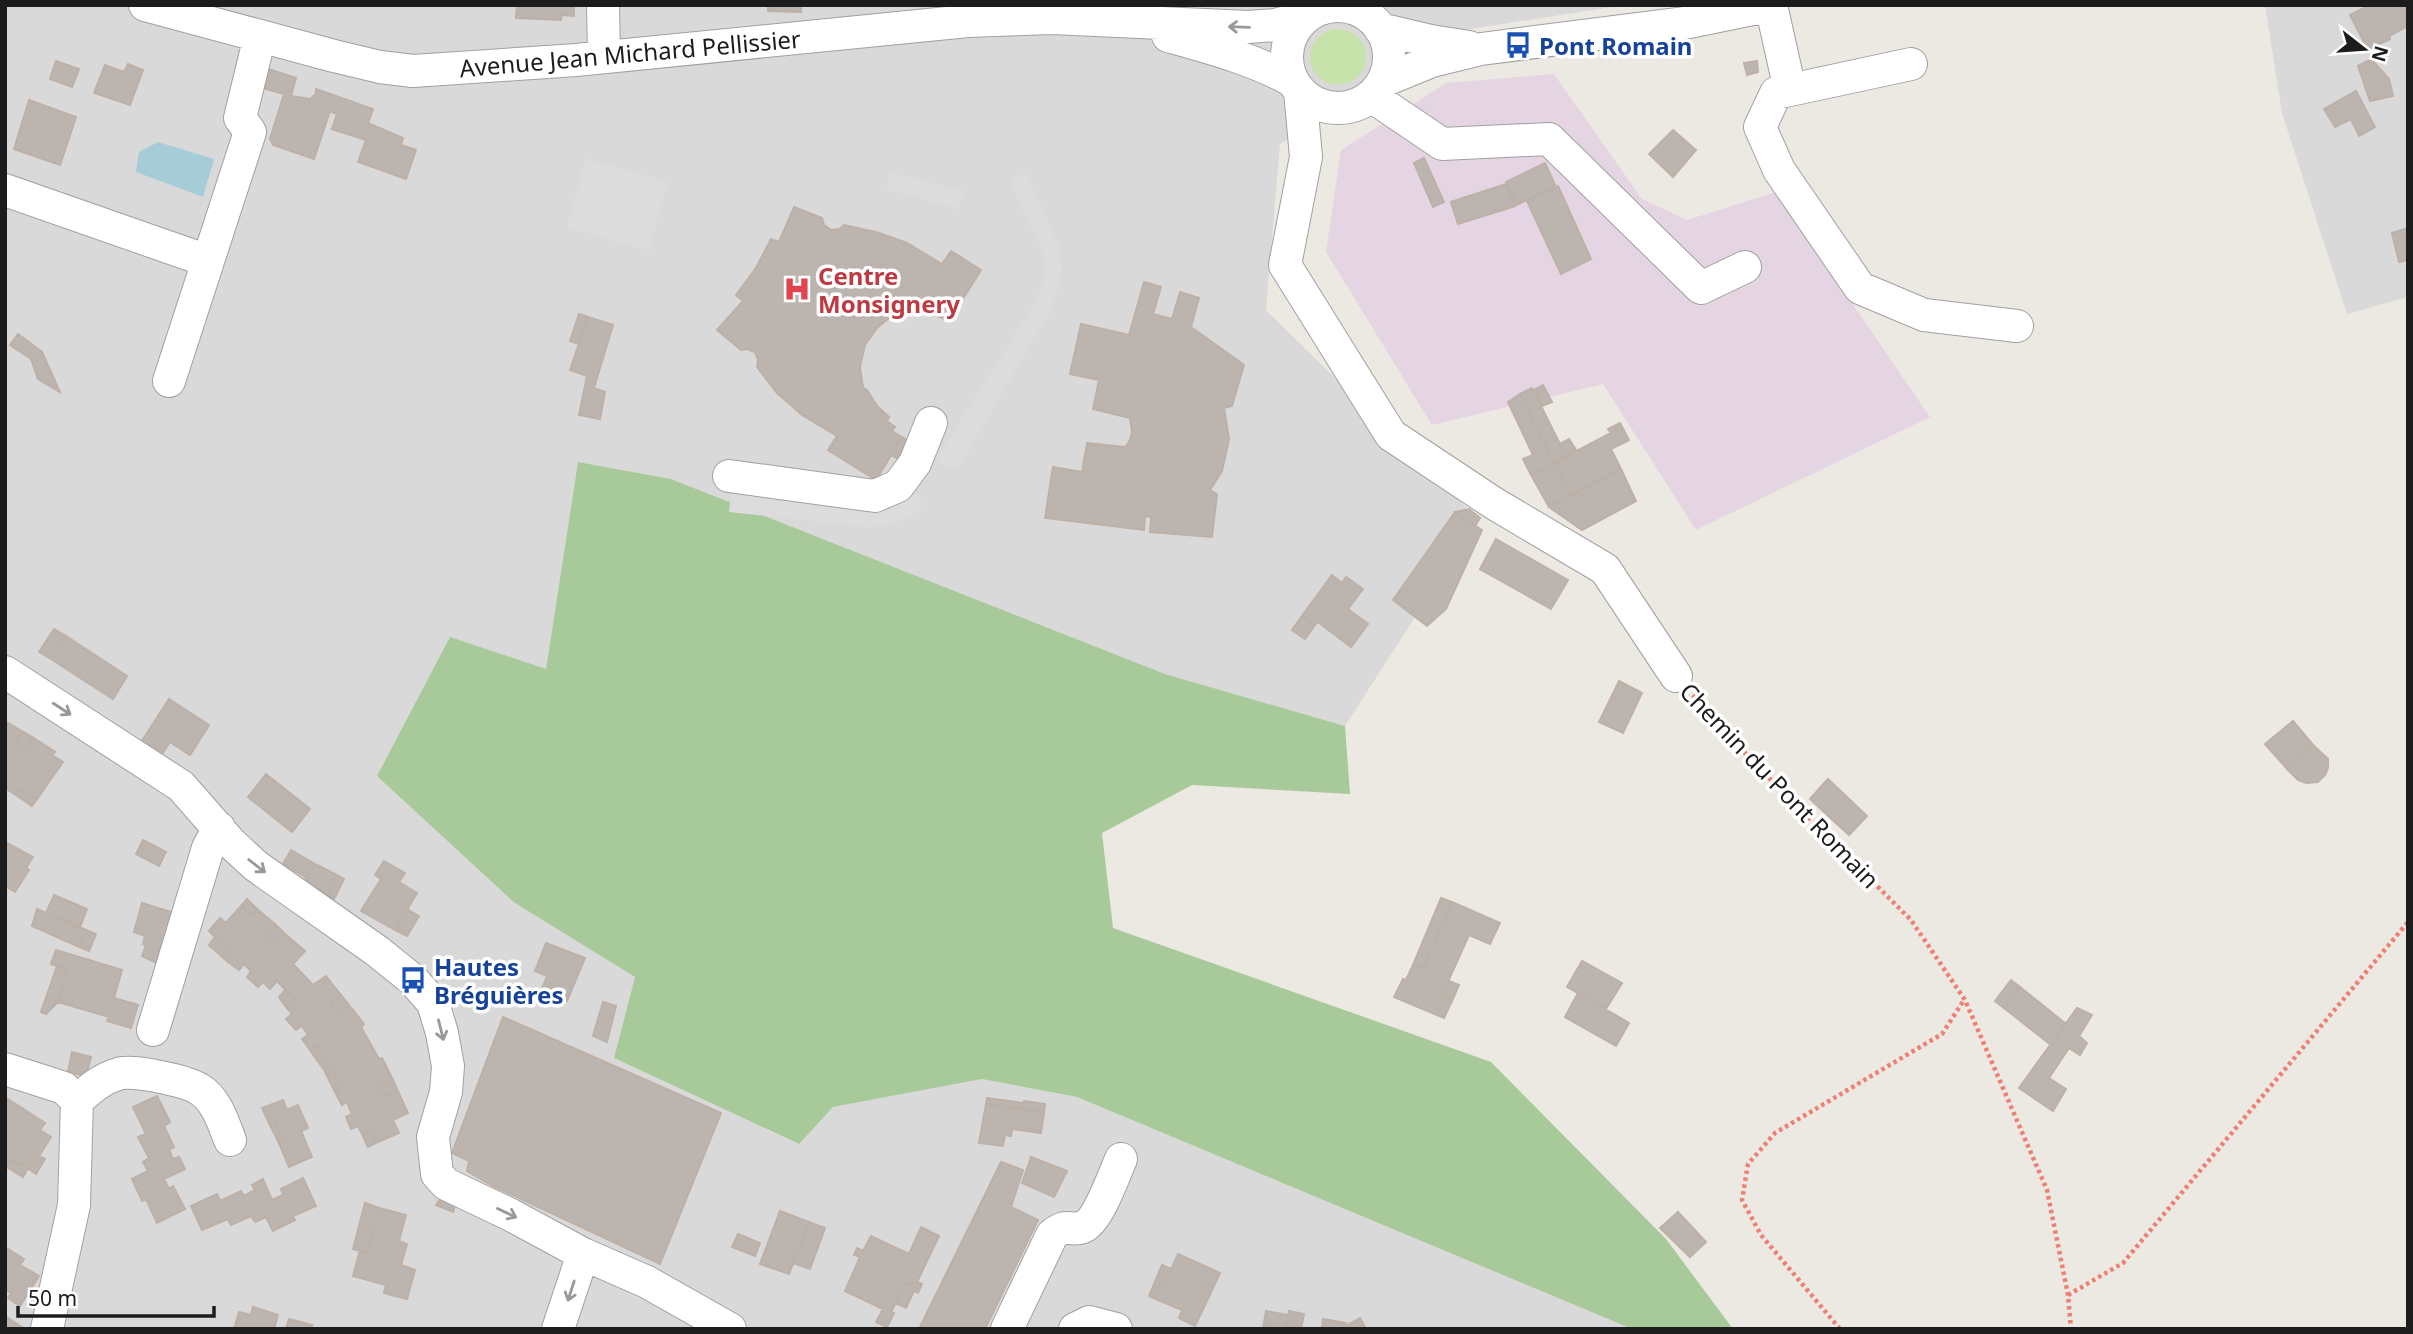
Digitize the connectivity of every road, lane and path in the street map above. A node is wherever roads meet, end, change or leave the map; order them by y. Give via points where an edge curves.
1 (145, 5) edge
2 (603, 5) edge
3 (1771, 5) edge
4 (1348, 6) edge
5 (1298, 11) edge
6 (1046, 12) edge
7 (1123, 23) junction
8 (1380, 29) junction
9 (260, 36) junction
10 (1480, 49) junction
11 (604, 57) junction
12 (1911, 64) dead end
13 (1296, 86) junction
14 (1377, 88) junction
15 (1790, 90) junction
16 (1335, 108) junction
17 (1306, 157) junction
18 (5, 190) edge
19 (208, 261) junction
20 (1745, 267) dead end
21 (2017, 326) dead end
22 (169, 381) dead end
23 (931, 423) dead end
24 (729, 476) dead end
25 (5, 672) edge
26 (1676, 676) joint
27 (219, 828) junction
28 (2408, 922) edge
29 (1965, 1000) junction
30 (153, 1030) dead end
31 (5, 1069) edge
32 (77, 1101) junction
33 (230, 1140) dead end
34 (1121, 1159) dead end
35 (583, 1254) junction
36 (2068, 1295) junction
37 (47, 1329) edge
38 (558, 1329) edge
39 (730, 1329) edge
40 (1007, 1329) edge
41 (1075, 1329) edge
42 (1116, 1329) edge
43 (1840, 1329) edge
44 (2071, 1329) edge

1 - 9 street, Avenue Jean Michard Pellissier
2 - 11 street
3 - 10 street via 1684,23
3 - 15 street
4 - 5 street
4 - 8 street
5 -> 7 street, Avenue Jean Michard Pellissier via 1275,25 1248,27
5 - 13 street via 1287,54
6 - 7 street, Avenue Jean Michard Pellissier
6 - 11 street, Avenue Jean Michard Pellissier
7 - 13 street, Avenue Jean Michard Pellissier via 1268,67
8 - 10 street
8 - 14 street via 1389,54 1388,68
9 - 11 street, Avenue Jean Michard Pellissier via 413,71
9 - 19 street via 240,118 250,132
10 - 14 street via 1432,61
12 - 15 street
13 - 16 street via 1310,100
13 - 17 street, Chemin du Pont Romain
14 - 16 street via 1360,103
14 - 20 street via 1442,144 1549,139 1701,288
15 - 21 street via 1776,93 1760,127 1779,170 1860,288 1924,316
16 - 17 street, Chemin du Pont Romain
17 - 26 street, Chemin du Pont Romain via 1285,265 1391,435 1605,569
18 - 19 street
19 - 22 street
23 - 24 street via 915,463 898,486 875,496
25 -> 27 street via 181,786
26 - 29 path, Chemin du Pont Romain via 1755,764 1911,920
27 - 30 street via 208,848
27 -> 35 street via 256,866 377,951 433,1003 448,1066 433,1138 437,1174 462,1193
28 - 36 path via 2123,1263
29 - 36 path, Chemin du Pont Romain via 2047,1190
29 - 43 path via 1942,1034 1775,1133 1748,1164 1742,1200 1761,1235
31 - 32 street via 65,1088
32 - 33 street via 98,1082 122,1072 174,1079 200,1089 217,1108
32 - 37 street via 74,1205
34 - 40 street via 1094,1218 1082,1227 1062,1227 1052,1236
35 -> 38 street
35 - 39 street via 648,1282
36 - 44 path, Chemin du Pont Romain
41 - 42 street via 1089,1322

